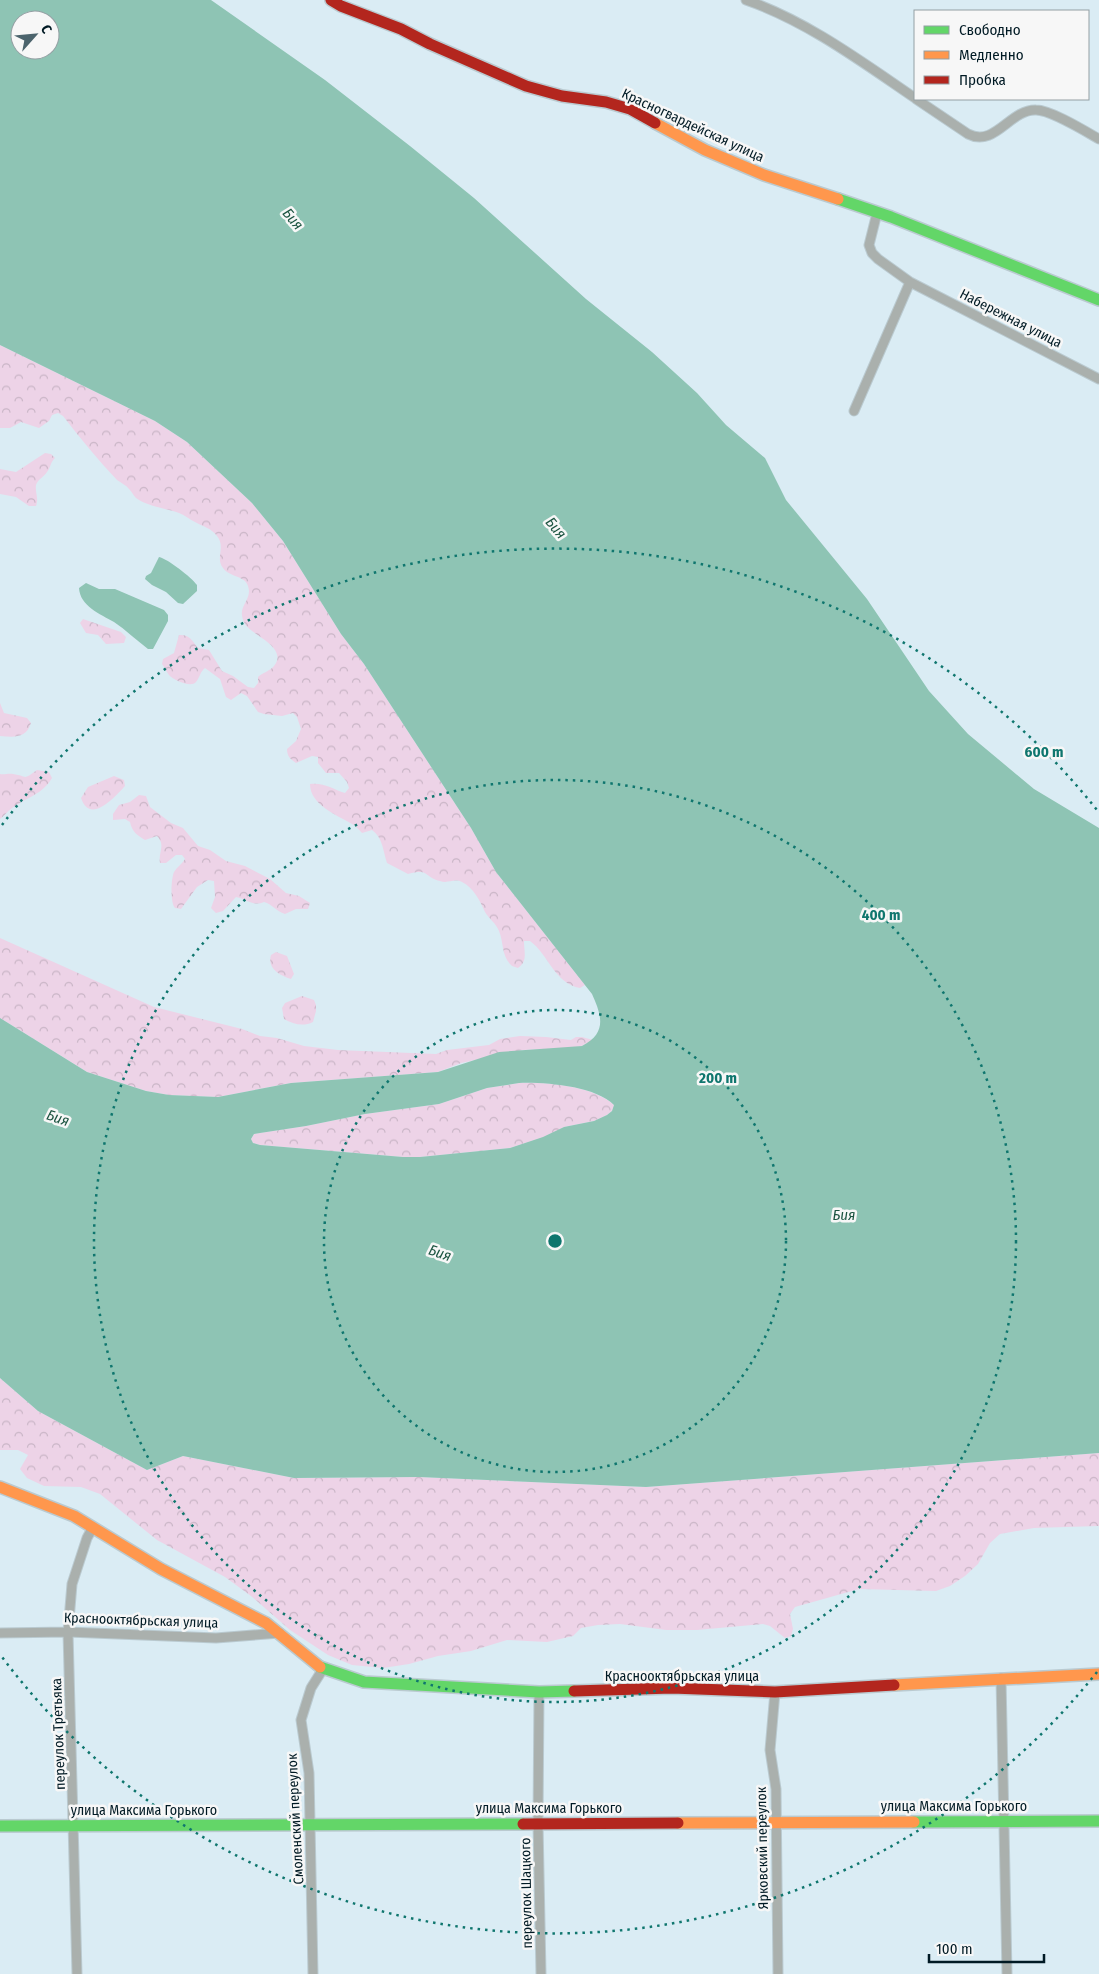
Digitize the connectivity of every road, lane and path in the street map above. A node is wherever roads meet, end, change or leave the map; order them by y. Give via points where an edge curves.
1 (331, 0) edge
2 (746, 0) edge
3 (914, 98) edge
4 (917, 100) edge
5 (1099, 139) edge
6 (877, 213) junction
7 (910, 282) junction
8 (1099, 300) edge
9 (1099, 379) edge
10 (854, 412) dead end
11 (0, 1487) edge
12 (93, 1527) junction
13 (68, 1632) junction
14 (0, 1633) edge
15 (280, 1633) junction
16 (323, 1669) junction
17 (1099, 1674) edge
18 (1001, 1678) junction
19 (539, 1692) junction
20 (775, 1692) junction
21 (1004, 1821) junction
22 (1099, 1821) edge
23 (777, 1822) junction
24 (538, 1823) junction
25 (310, 1824) junction
26 (0, 1826) edge
27 (74, 1826) junction
28 (77, 1974) edge
29 (313, 1974) edge
30 (541, 1974) edge
31 (778, 1974) edge
32 (1007, 1974) edge

1 - 6 street, Красногвардейская улица via 526,86 630,109 705,150 764,175
2 - 3 street via 801,24
4 - 5 street via 977,138 992,135 1020,113 1035,110 1049,112
6 - 7 street, Набережная улица via 869,241 870,250
6 - 8 street, Красногвардейская улица
7 - 9 street, Набережная улица
7 - 10 street
11 - 12 street, Краснооктябрьская улица via 74,1516
12 - 13 street, переулок Третьяка via 72,1584
12 - 15 street, Краснооктябрьская улица via 161,1569 255,1616
13 - 14 street, Краснооктябрьская улица
13 - 15 street, Краснооктябрьская улица via 216,1638
13 - 27 street, переулок Третьяка
15 - 16 street, Краснооктябрьская улица
16 - 19 street, Краснооктябрьская улица via 378,1684
16 - 25 street, Смоленский переулок via 300,1720 309,1773
17 - 18 street, Краснооктябрьская улица
18 - 20 street, Краснооктябрьская улица
18 - 21 street
19 - 20 street, Краснооктябрьская улица via 672,1688
19 - 24 street, переулок Шацкого
20 - 23 street, Ярковский переулок via 770,1750
21 - 22 street, улица Максима Горького
21 - 23 street, улица Максима Горького
21 - 32 street
23 - 24 street, улица Максима Горького
23 - 31 street, Ярковский переулок
24 - 25 street, улица Максима Горького
24 - 30 street, переулок Шацкого
25 - 27 street, улица Максима Горького
25 - 29 street, Смоленский переулок
26 - 27 street, улица Максима Горького
27 - 28 street, переулок Третьяка

